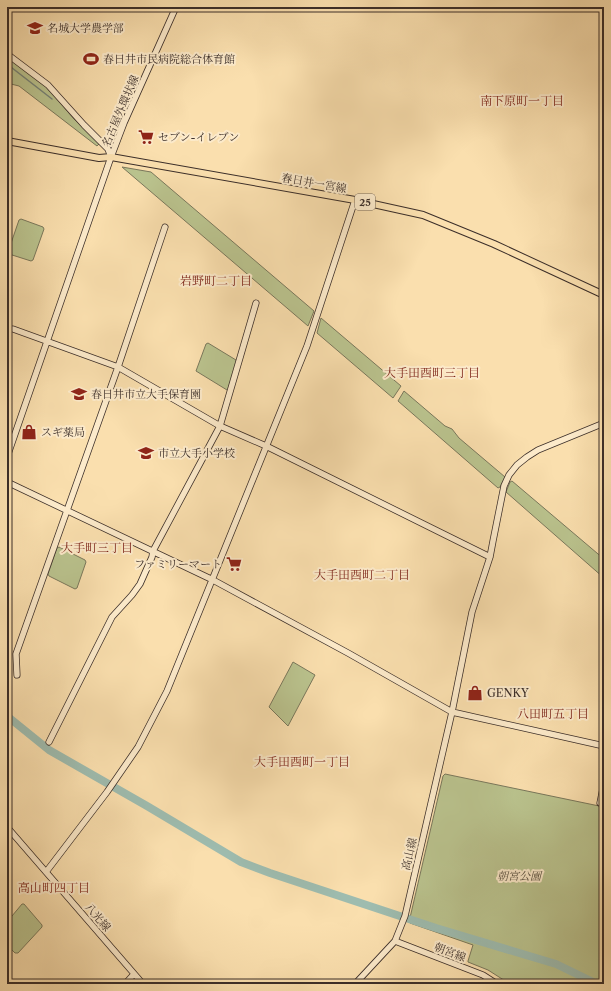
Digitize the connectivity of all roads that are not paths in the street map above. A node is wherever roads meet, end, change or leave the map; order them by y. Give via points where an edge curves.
1 (176, 7) edge
2 (7, 54) edge
3 (7, 141) edge
4 (111, 157) junction
5 (355, 200) junction
6 (165, 227) dead end
7 (604, 295) edge
8 (256, 303) dead end
9 (13, 329) dead end
10 (47, 342) junction
11 (118, 367) junction
12 (604, 423) edge
13 (220, 426) junction
14 (266, 446) junction
15 (7, 458) edge
16 (7, 482) edge
17 (67, 511) junction
18 (153, 551) junction
19 (490, 557) junction
20 (213, 580) junction
21 (17, 675) dead end
22 (452, 712) junction
23 (49, 742) dead end
24 (604, 746) edge
25 (604, 783) edge
26 (600, 803) dead end
27 (7, 827) edge
28 (46, 872) junction
29 (395, 941) junction
30 (134, 974) junction
31 (125, 984) edge
32 (143, 984) edge
33 (355, 984) edge
34 (497, 984) edge

1 - 4 street, 名古屋外環状線
2 - 4 street via 48,85 108,149
3 - 4 main road, 春日井一宮線 / 25 via 99,158
4 - 5 main road, 春日井一宮線 / 25
4 - 10 street, 名古屋外環状線
5 - 7 main road, 春日井一宮線 / 25 via 424,215
5 - 14 street via 306,346
6 - 11 street
8 - 13 street
9 - 10 street
10 - 11 street
10 - 15 street, 名古屋外環状線
11 - 13 street
11 - 17 street
12 - 19 street, 高山線 via 538,450 517,465 504,486
13 - 14 street
13 - 18 street
14 - 19 street
14 - 20 street
16 - 17 street
17 - 18 street
17 - 21 street via 16,654
18 - 20 street
18 - 23 street via 140,584 112,617
19 - 22 street, 高山線 via 472,612
20 - 22 street
20 - 28 street via 167,692 138,747
22 - 24 street
22 - 29 street, 高山線 via 404,918
25 - 26 street
27 - 28 street, 八光線
28 - 30 street, 八光線
29 - 33 street, 高山線
29 - 34 street, 朝宮線 via 483,975
30 - 31 street
30 - 32 street, 八光線

